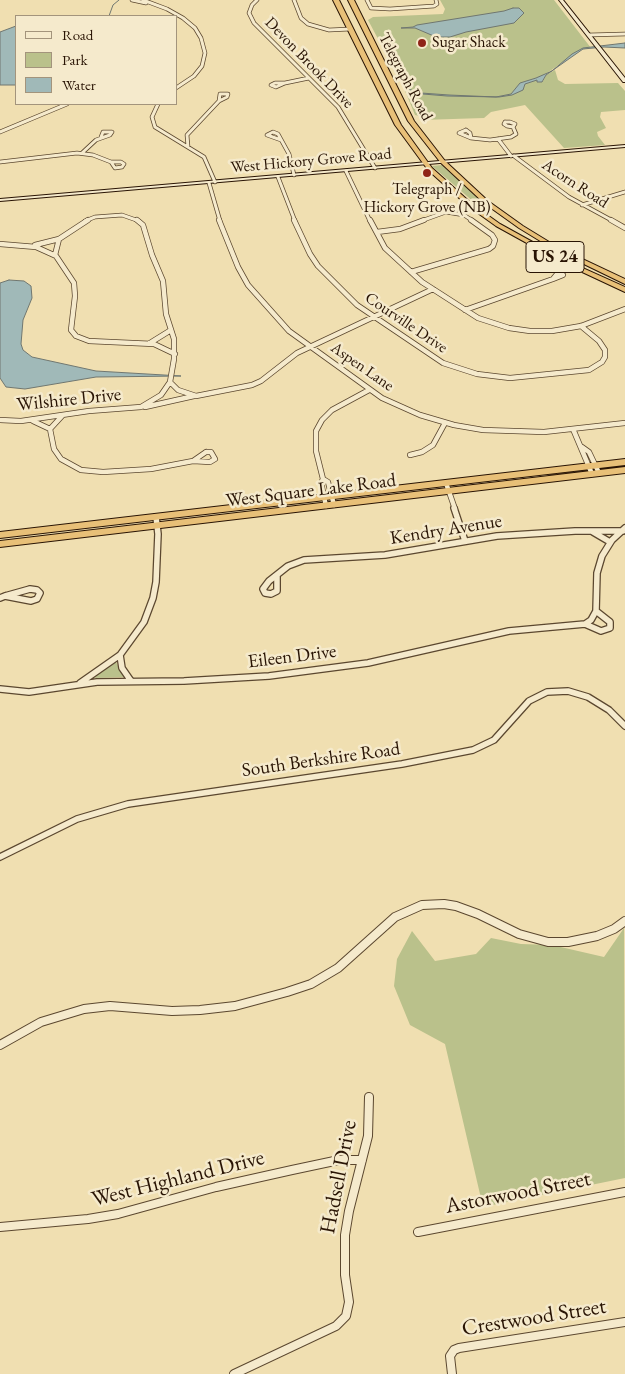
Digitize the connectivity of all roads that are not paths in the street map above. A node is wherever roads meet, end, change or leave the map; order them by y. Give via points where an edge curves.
1 (132, 0) edge
2 (143, 0) edge
3 (257, 0) edge
4 (294, 0) edge
5 (336, 0) edge
6 (351, 0) edge
7 (367, 0) edge
8 (436, 0) edge
9 (561, 0) edge
10 (148, 3) junction
11 (177, 15) edge
12 (178, 16) edge
13 (361, 21) junction
14 (347, 22) junction
15 (364, 28) junction
16 (350, 29) junction
17 (625, 34) edge
18 (589, 35) junction
19 (309, 78) junction
20 (625, 81) edge
21 (285, 83) dead end
22 (178, 87) edge
23 (399, 97) junction
24 (384, 98) junction
25 (219, 101) dead end
26 (65, 105) edge
27 (157, 105) edge
28 (389, 107) junction
29 (405, 107) junction
30 (513, 127) dead end
31 (0, 132) edge
32 (187, 135) junction
33 (101, 137) dead end
34 (470, 138) dead end
35 (173, 139) junction
36 (498, 139) junction
37 (281, 140) dead end
38 (625, 146) edge
39 (188, 147) junction
40 (502, 147) junction
41 (82, 153) junction
42 (512, 156) junction
43 (503, 157) junction
44 (0, 162) edge
45 (110, 162) dead end
46 (442, 162) junction
47 (425, 164) junction
48 (375, 168) junction
49 (346, 171) junction
50 (294, 175) junction
51 (278, 176) junction
52 (215, 182) junction
53 (209, 183) junction
54 (625, 192) edge
55 (0, 200) edge
56 (486, 202) junction
57 (470, 205) junction
58 (582, 205) junction
59 (505, 216) junction
60 (488, 218) junction
61 (625, 228) edge
62 (377, 232) junction
63 (59, 239) junction
64 (0, 244) edge
65 (32, 246) junction
66 (54, 255) junction
67 (411, 272) junction
68 (553, 279) dead end
69 (625, 282) edge
70 (433, 289) junction
71 (625, 290) edge
72 (625, 309) edge
73 (465, 310) junction
74 (373, 317) junction
75 (581, 326) junction
76 (171, 330) junction
77 (150, 343) junction
78 (310, 346) junction
79 (175, 354) junction
80 (170, 378) junction
81 (368, 390) junction
82 (196, 396) junction
83 (141, 407) junction
84 (64, 414) junction
85 (0, 420) edge
86 (30, 420) junction
87 (445, 423) junction
88 (625, 423) edge
89 (50, 429) junction
90 (573, 429) junction
91 (410, 455) dead end
92 (193, 460) dead end
93 (625, 462) edge
94 (594, 470) junction
95 (625, 470) edge
96 (448, 487) junction
97 (329, 501) junction
98 (157, 521) junction
99 (624, 530) edge
100 (592, 531) junction
101 (0, 535) edge
102 (465, 540) junction
103 (610, 542) junction
104 (0, 544) edge
105 (277, 576) dead end
106 (3, 597) edge
107 (596, 611) junction
108 (585, 624) junction
109 (120, 655) junction
110 (131, 681) junction
111 (78, 684) junction
112 (0, 690) edge
113 (625, 726) edge
114 (0, 857) edge
115 (625, 921) edge
116 (0, 1045) edge
117 (369, 1097) dead end
118 (362, 1160) junction
119 (624, 1194) edge
120 (0, 1227) edge
121 (418, 1232) dead end
122 (625, 1322) edge
123 (234, 1374) edge
124 (452, 1374) edge

1 - 10 street
2 - 10 street
3 - 19 street, Devon Brook Drive via 250,10 252,21
4 - 16 street via 301,18 311,26 328,30
5 - 14 highway, Telegraph Road / US 24
6 - 13 highway, Telegraph Road / US 24
7 - 8 street via 372,8 390,9 434,6
9 - 18 street
10 - 11 street
12 - 22 street via 196,30 205,57 194,76
13 - 14 highway
13 - 15 highway, Telegraph Road / US 24
14 - 16 highway, Telegraph Road / US 24
15 - 16 highway
15 - 23 highway, Telegraph Road / US 24
16 - 24 highway, Telegraph Road / US 24
17 - 18 street
18 - 20 street
19 - 21 street
19 - 48 street, Devon Brook Drive via 341,111
23 - 24 highway via 395,100
23 - 29 highway, Telegraph Road / US 24
24 - 28 highway, Telegraph Road / US 24
25 - 32 street
26 - 31 street
27 - 35 street via 152,114 154,124
28 - 29 highway
28 - 47 highway, Telegraph Road / US 24
29 - 46 highway, Telegraph Road / US 24 via 420,135
30 - 36 street via 516,135
32 - 35 street
32 - 39 street
33 - 41 street
34 - 36 street
35 - 39 street
36 - 40 street
37 - 50 street via 289,154
38 - 42 street, West Hickory Grove Road
39 - 52 street via 206,159
40 - 42 street, Acorn Road
40 - 43 street
41 - 44 street
41 - 45 street
42 - 43 street, West Hickory Grove Road
42 - 58 street, Acorn Road
43 - 46 street, West Hickory Grove Road
46 - 47 street, West Hickory Grove Road
46 - 56 highway, US 24
47 - 48 street, West Hickory Grove Road
47 - 57 highway, US 24
48 - 49 street, West Hickory Grove Road
49 - 50 street, West Hickory Grove Road
49 - 62 street
50 - 51 street, West Hickory Grove Road
51 - 52 street, West Hickory Grove Road
51 - 74 street, Courville Drive via 286,201 315,262 348,298
52 - 53 street, West Hickory Grove Road
53 - 55 street, West Hickory Grove Road
53 - 78 street, Aspen Lane via 217,215 242,276 282,323
54 - 58 street
56 - 57 highway
56 - 59 highway, US 24
57 - 60 highway, US 24
58 - 61 street, Acorn Road
59 - 60 highway
59 - 69 highway, US 24 via 557,249
60 - 71 highway, US 24 via 531,244
62 - 67 street via 385,248
62 - 67 street via 400,229 446,212 455,212 494,237 494,244 488,249
63 - 65 street
63 - 66 street
63 - 76 street via 87,220 103,215 127,216 141,223 162,277
64 - 65 street
65 - 66 street
66 - 77 street via 74,284 76,296 72,330 76,336 84,340
67 - 70 street
68 - 73 street
70 - 73 street
70 - 74 street, Wilshire Drive
72 - 75 street
73 - 75 street via 484,321 517,330 552,332
74 - 75 street, Courville Drive via 443,363 470,373 510,378 581,372 597,367 605,357 605,350
74 - 78 street, Wilshire Drive
76 - 77 street
76 - 79 street
77 - 79 street
78 - 81 street, Aspen Lane
78 - 82 street, Wilshire Drive via 288,358 256,383
79 - 80 street
80 - 82 street via 178,390
80 - 83 street, Wilshire Drive via 161,395
81 - 87 street, Aspen Lane via 407,410
81 - 97 street via 336,407 318,426 314,443 323,478 321,484
82 - 83 street, Wilshire Drive
83 - 84 street, Wilshire Drive
84 - 86 street, Wilshire Drive
84 - 89 street
85 - 86 street, Wilshire Drive
86 - 89 street
87 - 90 street, Aspen Lane via 514,432
87 - 91 street via 433,445
88 - 90 street, Aspen Lane
89 - 92 street via 58,455 81,470 130,470
90 - 94 street
93 - 94 highway, West Square Lake Road
94 - 95 highway, West Square Lake Road
94 - 96 highway, West Square Lake Road
96 - 97 highway, West Square Lake Road
96 - 102 street
97 - 98 highway, West Square Lake Road
98 - 101 highway, West Square Lake Road
98 - 104 highway, West Square Lake Road
98 - 109 street via 153,598 139,631
99 - 100 street, Kendry Avenue
99 - 103 street
100 - 102 street, Kendry Avenue via 514,534
100 - 103 street
102 - 105 street, Kendry Avenue via 385,554 300,561
103 - 107 street via 598,569
106 - 106 street via 31,600 37,599 40,593 30,589
107 - 108 street via 592,620
107 - 108 street, Eileen Drive via 609,620 610,628 601,631
108 - 110 street, Eileen Drive via 509,631 380,660 303,672 205,680
109 - 110 street via 121,666
109 - 111 street
110 - 111 street, Eileen Drive
111 - 112 street, Eileen Drive via 34,692
113 - 114 street, South Berkshire Road via 588,696 568,691 548,692 529,701 494,740 473,750 402,764 121,805 72,821
115 - 116 street via 597,936 548,942 519,934 456,906 422,905 395,917 344,964 300,988 245,1004 212,1009 172,1011 110,1006 84,1009 40,1022
117 - 118 street, Hadsell Drive via 369,1124
118 - 120 street, West Highland Drive via 339,1160 292,1170 118,1214
118 - 123 street, Hadsell Drive via 345,1235 349,1302 346,1316 336,1326
119 - 121 street, Astorwood Street
122 - 124 street, Crestwood Street via 459,1348 451,1354 449,1361

